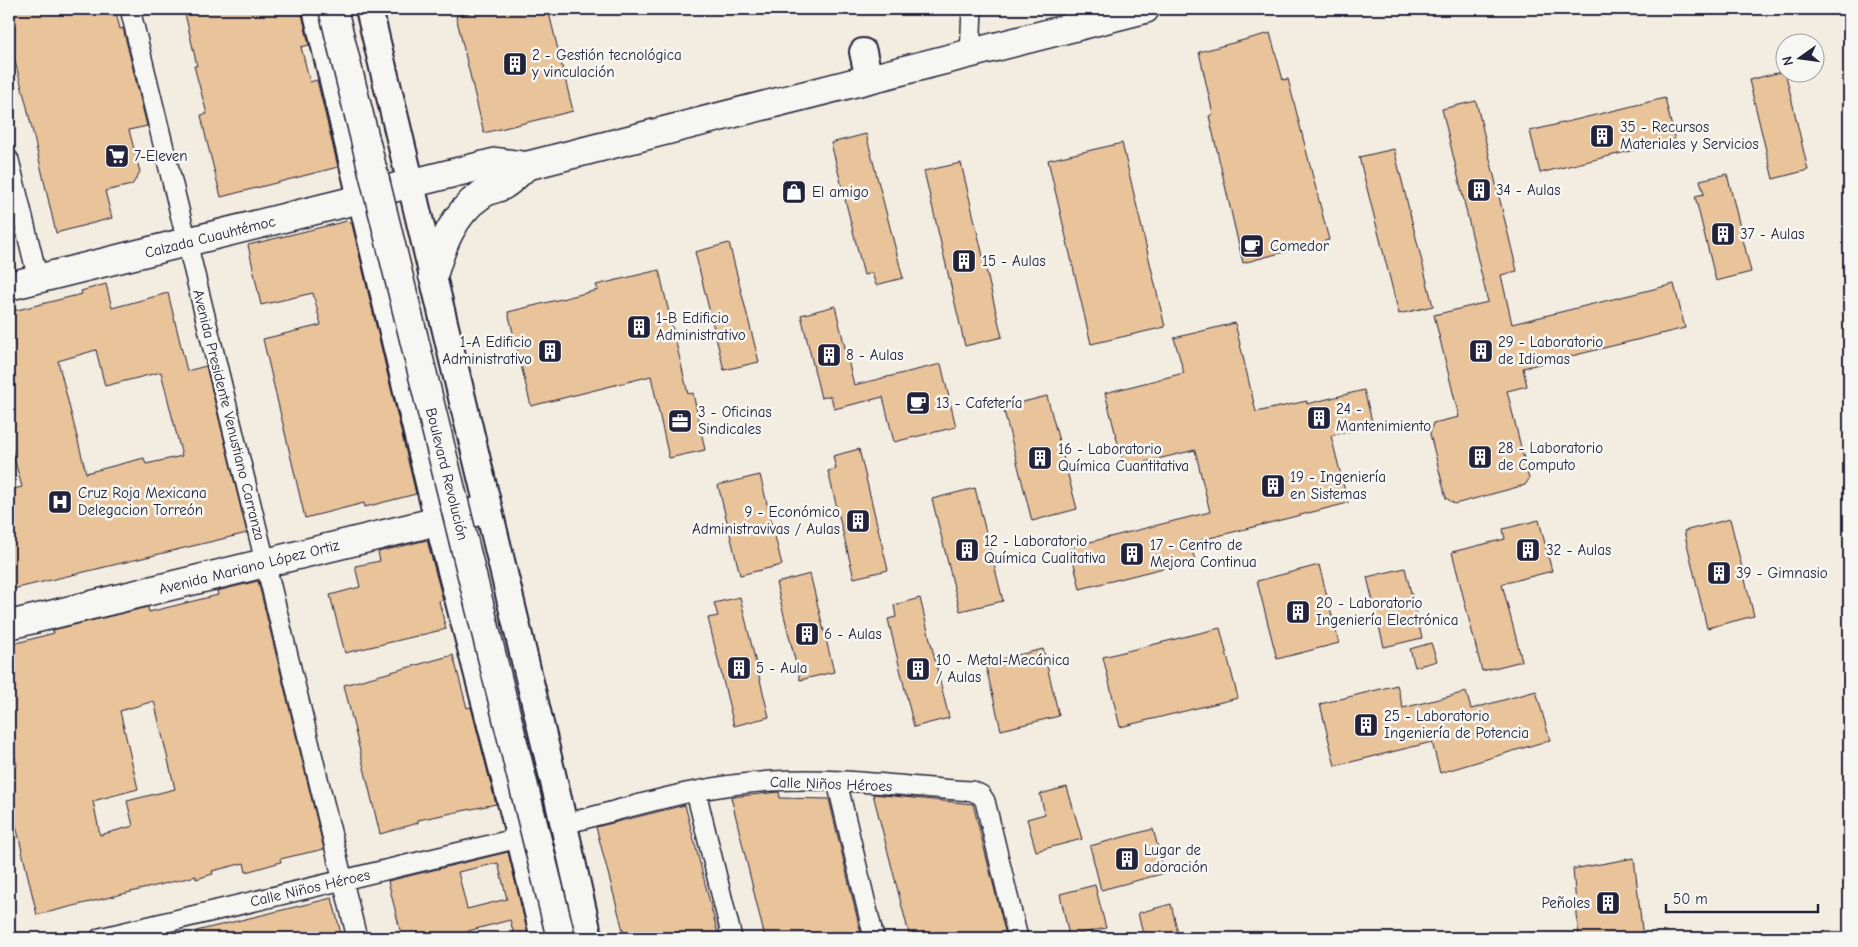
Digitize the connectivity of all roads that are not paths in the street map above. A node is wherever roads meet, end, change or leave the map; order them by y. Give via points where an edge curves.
1 (130, 9) edge
2 (972, 9) edge
3 (1145, 9) edge
4 (362, 10) edge
5 (323, 14) edge
6 (863, 52) dead end
7 (970, 54) junction
8 (869, 79) junction
9 (9, 160) edge
10 (526, 166) junction
11 (410, 183) junction
12 (361, 196) junction
13 (187, 243) junction
14 (433, 276) junction
15 (38, 279) junction
16 (9, 286) edge
17 (488, 509) junction
18 (438, 521) junction
19 (266, 563) junction
20 (9, 625) edge
21 (837, 782) junction
22 (696, 792) junction
23 (564, 824) junction
24 (519, 838) junction
25 (343, 880) junction
26 (100, 938) edge
27 (357, 938) edge
28 (544, 938) edge
29 (561, 938) edge
30 (574, 938) edge
31 (589, 938) edge
32 (732, 938) edge
33 (874, 938) edge
34 (1018, 938) edge

1 - 13 street, Avenida Presidente Venustiano Carranza
2 - 7 street
3 - 7 main road
4 - 5 main road via 354,26 344,30 324,30
4 - 11 main road
4 - 30 main road, Boulevard Revolución
5 - 12 main road
5 - 29 main road, Boulevard Revolución, bridge
6 - 8 main road
7 - 8 main road
8 - 10 main road
9 - 15 street
10 - 11 main road, Calzada Cuauhtémoc via 497,162
10 - 14 main road via 503,186 483,193 471,203 443,243
11 - 12 main road, Calzada Cuauhtémoc
11 - 14 main road
12 - 13 main road, Calzada Cuauhtémoc
12 - 18 main road
13 - 15 main road, Calzada Cuauhtémoc
13 - 19 street, Avenida Presidente Venustiano Carranza
14 - 17 main road
15 - 16 main road, Calzada Cuauhtémoc
17 - 18 main road, Avenida Mariano López Ortiz
17 - 23 main road
18 - 19 main road, Avenida Mariano López Ortiz
18 - 24 main road
19 - 20 main road, Avenida Mariano López Ortiz
19 - 25 street, Avenida Presidente Venustiano Carranza
21 - 22 street, Calle Niños Héroes via 773,780
21 - 33 street
21 - 34 street, Calle Niños Héroes via 972,791 981,795
22 - 23 street, Calle Niños Héroes
22 - 32 street
23 - 31 main road
24 - 25 street, Calle Niños Héroes
24 - 28 main road
25 - 26 street, Calle Niños Héroes
25 - 27 street, Avenida Presidente Venustiano Carranza

